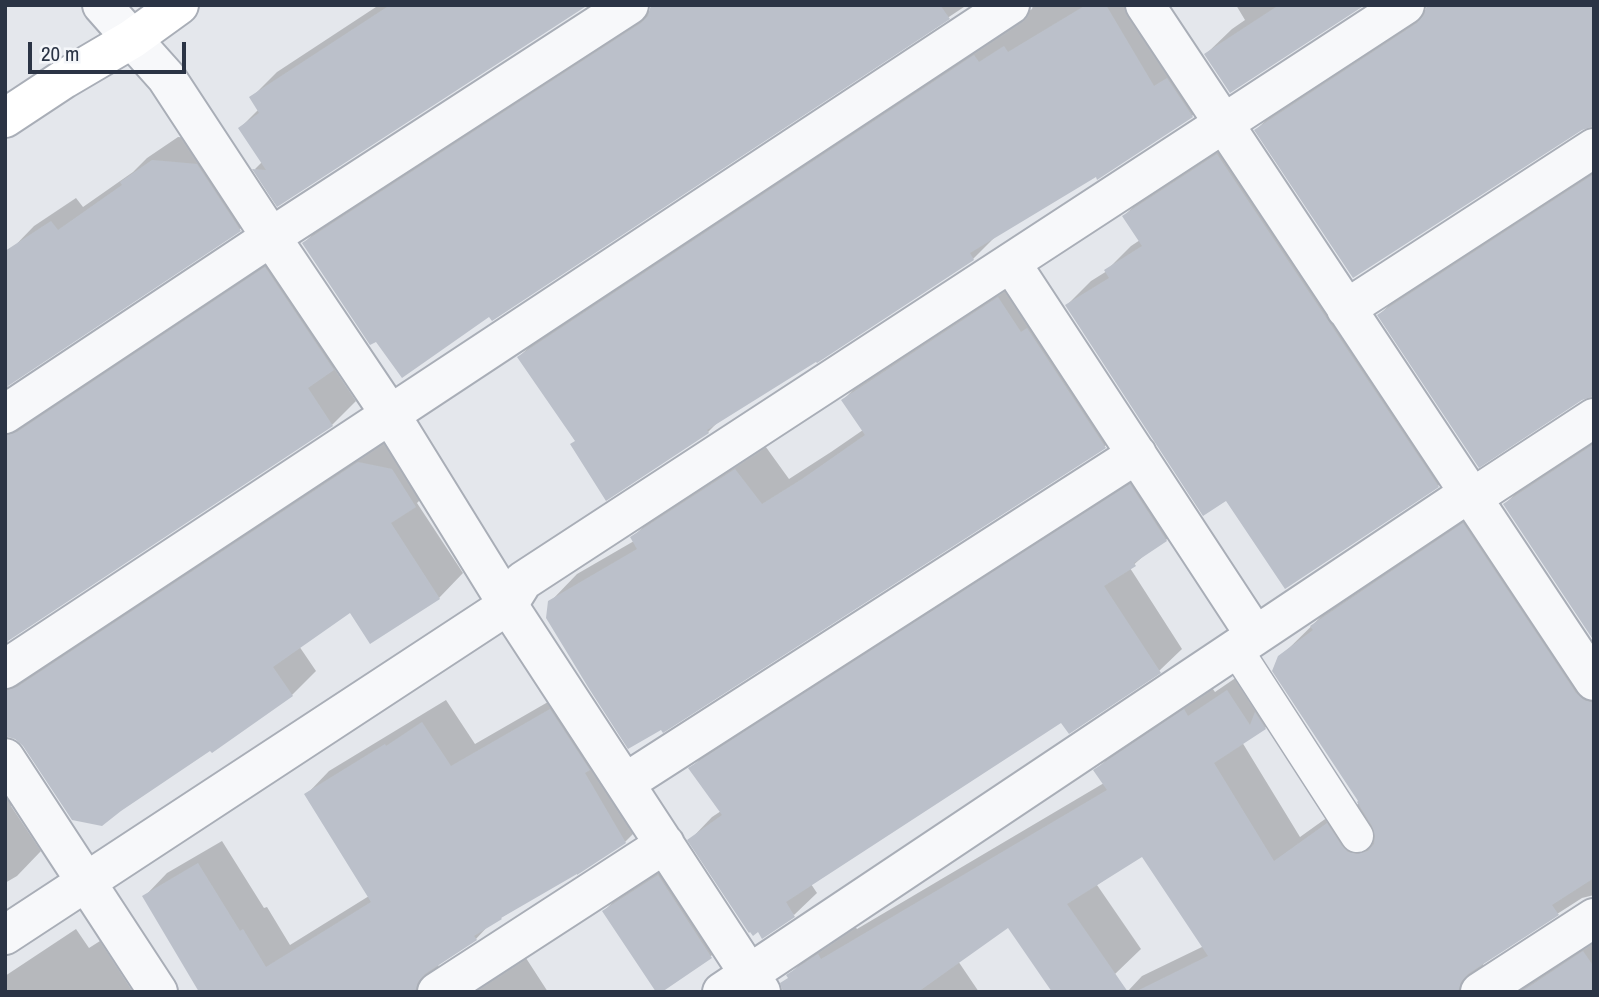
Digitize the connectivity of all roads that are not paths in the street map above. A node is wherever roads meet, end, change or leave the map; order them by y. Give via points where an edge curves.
1 (102, 5) edge
2 (179, 5) edge
3 (629, 5) edge
4 (1010, 5) edge
5 (1145, 5) edge
6 (1405, 5) edge
7 (132, 39) junction
8 (5, 118) edge
9 (1223, 124) junction
10 (1594, 148) edge
11 (271, 237) junction
12 (1011, 263) junction
13 (1346, 309) junction
14 (5, 414) edge
15 (390, 414) junction
16 (1594, 418) edge
17 (1137, 454) junction
18 (1470, 495) junction
19 (508, 605) junction
20 (1246, 642) junction
21 (5, 669) edge
22 (1594, 681) edge
23 (5, 758) edge
24 (625, 783) junction
25 (1357, 836) dead end
26 (664, 845) junction
27 (88, 883) junction
28 (1594, 918) edge
29 (5, 936) edge
30 (744, 986) edge
31 (158, 992) edge
32 (437, 992) edge
33 (1480, 992) edge

1 - 7 street
2 - 7 main road
3 - 11 street
4 - 15 street
5 - 9 street
6 - 9 street
7 - 8 main road
7 - 11 street via 166,77
9 - 12 street
9 - 13 street
10 - 13 street
11 - 14 street
11 - 15 street
12 - 17 street
12 - 19 street via 523,581
13 - 18 street
15 - 19 street
15 - 21 street
16 - 18 street
17 - 20 street
17 - 24 street
18 - 20 street
18 - 22 street
19 - 24 street
19 - 27 street
20 - 25 lane
20 - 30 street
23 - 27 street
24 - 26 street
26 - 30 street
26 - 32 street
27 - 29 street
27 - 31 street
28 - 33 street

